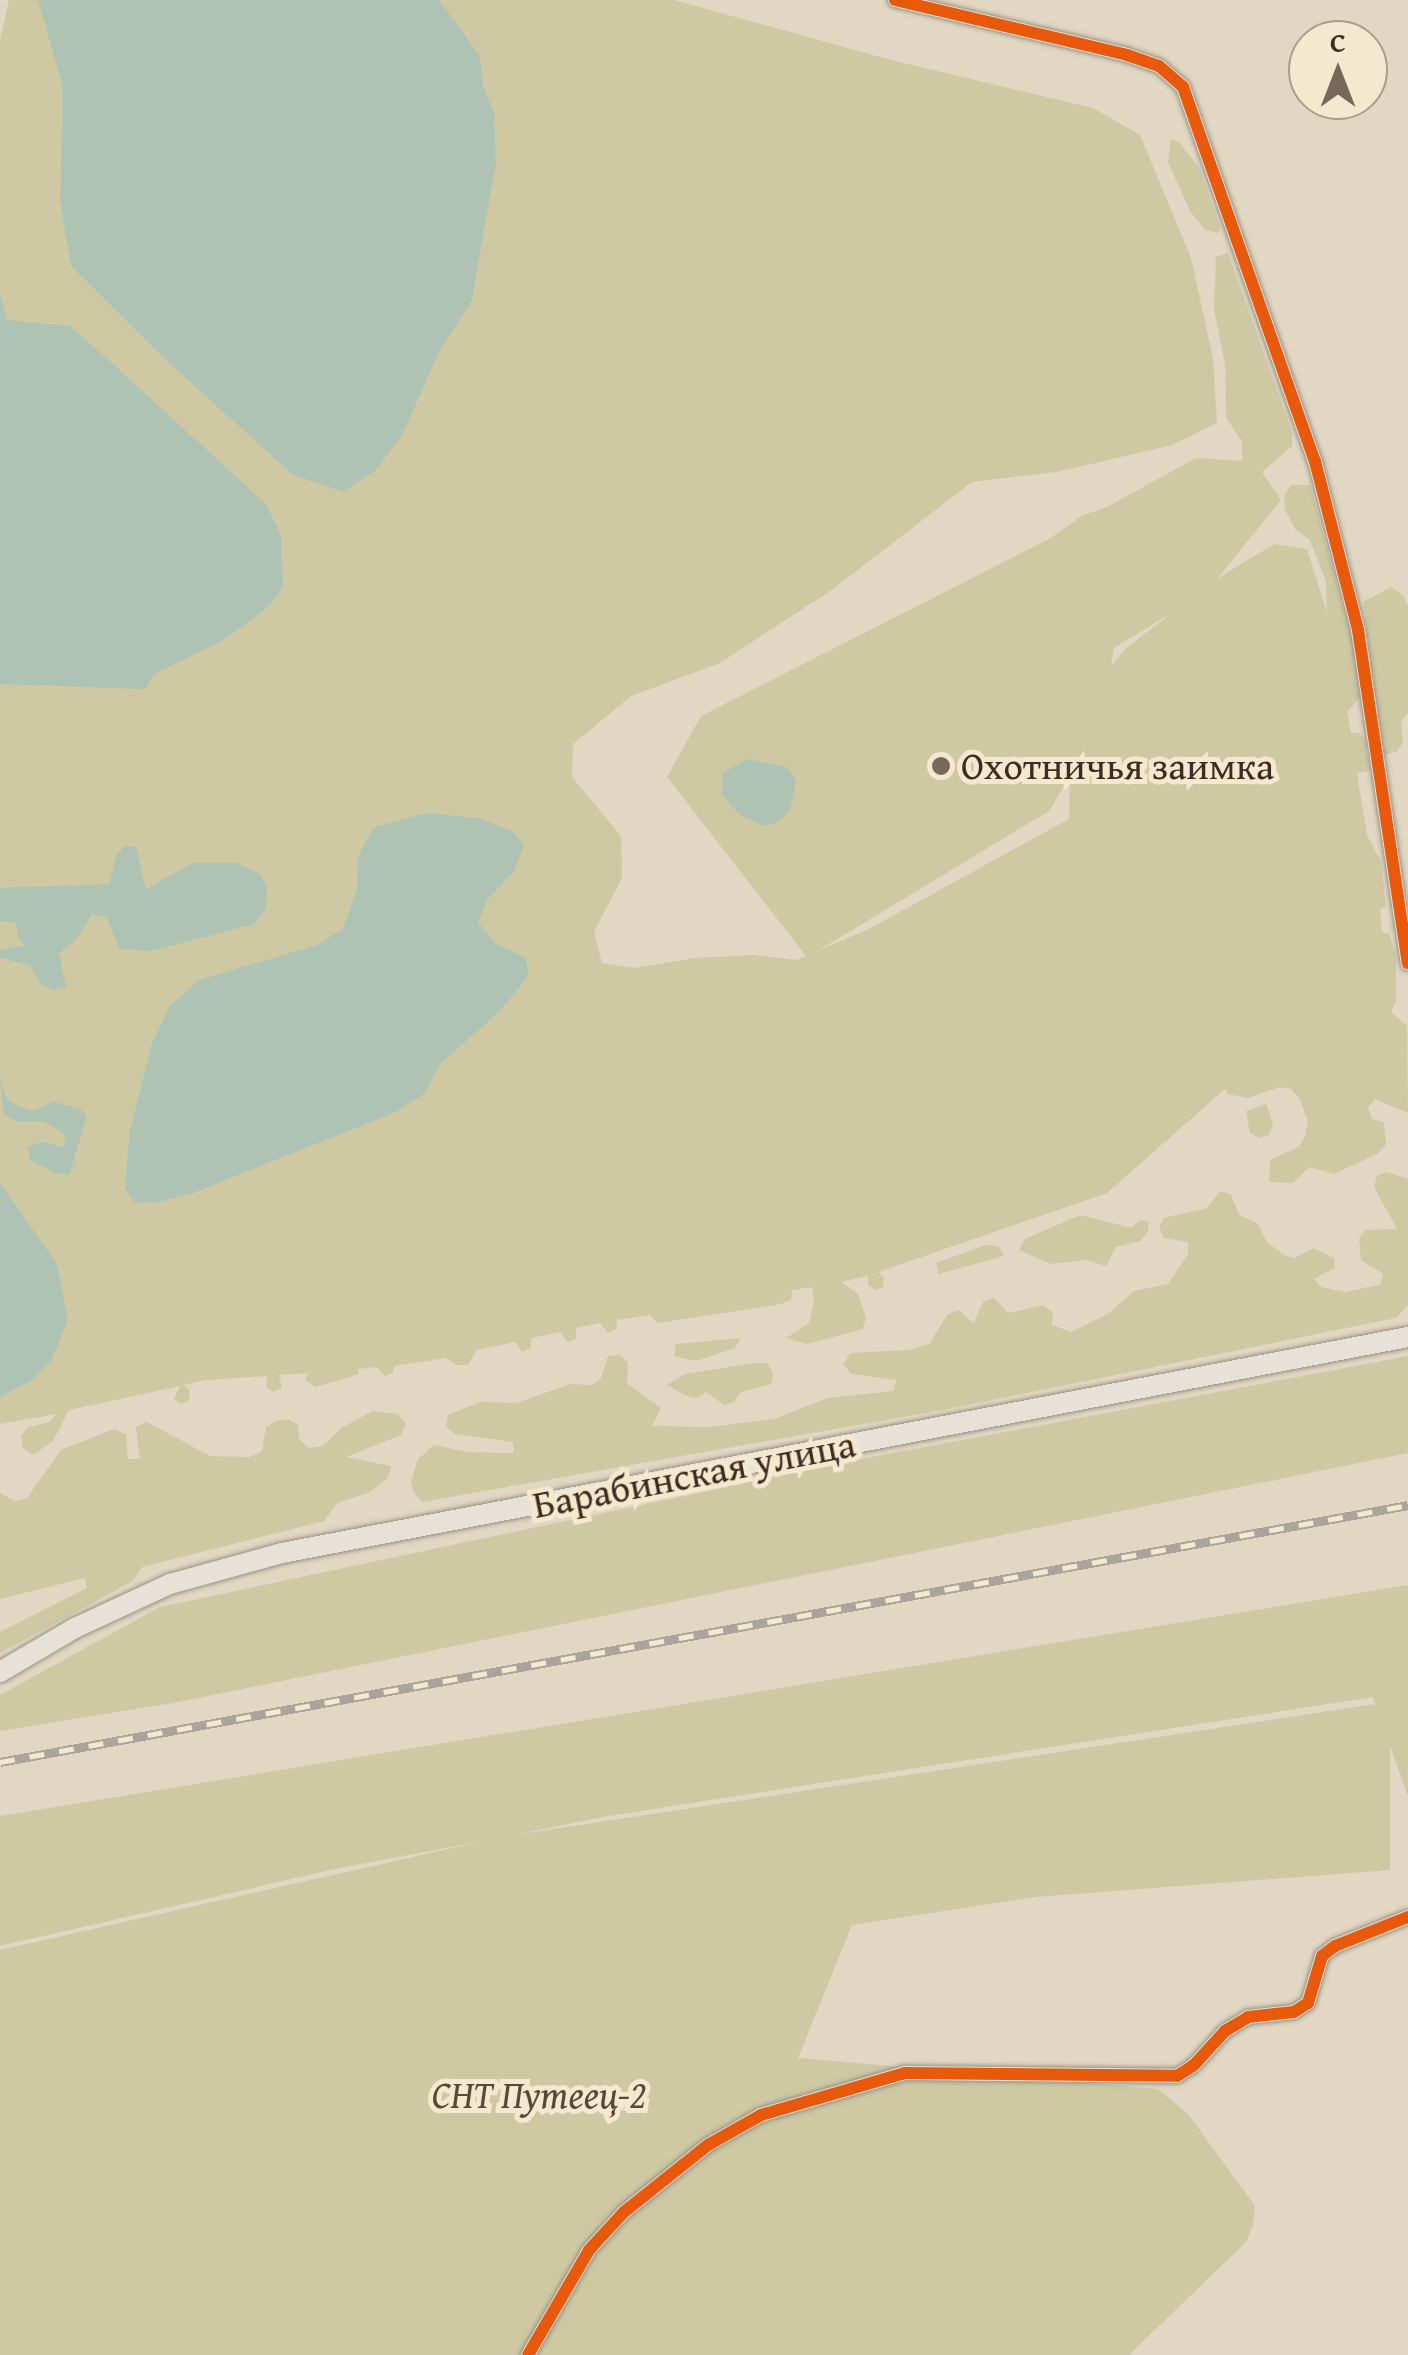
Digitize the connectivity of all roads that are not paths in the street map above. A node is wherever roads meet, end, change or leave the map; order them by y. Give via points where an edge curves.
1 (895, 0) edge
2 (1408, 963) edge
3 (1408, 1337) edge
4 (0, 1672) edge
5 (1408, 1917) edge
6 (528, 2355) edge

1 - 2 street via 1127,55 1158,66 1183,86 1314,461 1358,630
3 - 4 main road, Барабинская улица via 282,1553 170,1584
5 - 6 street via 1335,1946 1322,1956 1308,2003 1294,2012 1248,2017 1177,2076 904,2073 761,2115 708,2146 624,2212 590,2250

